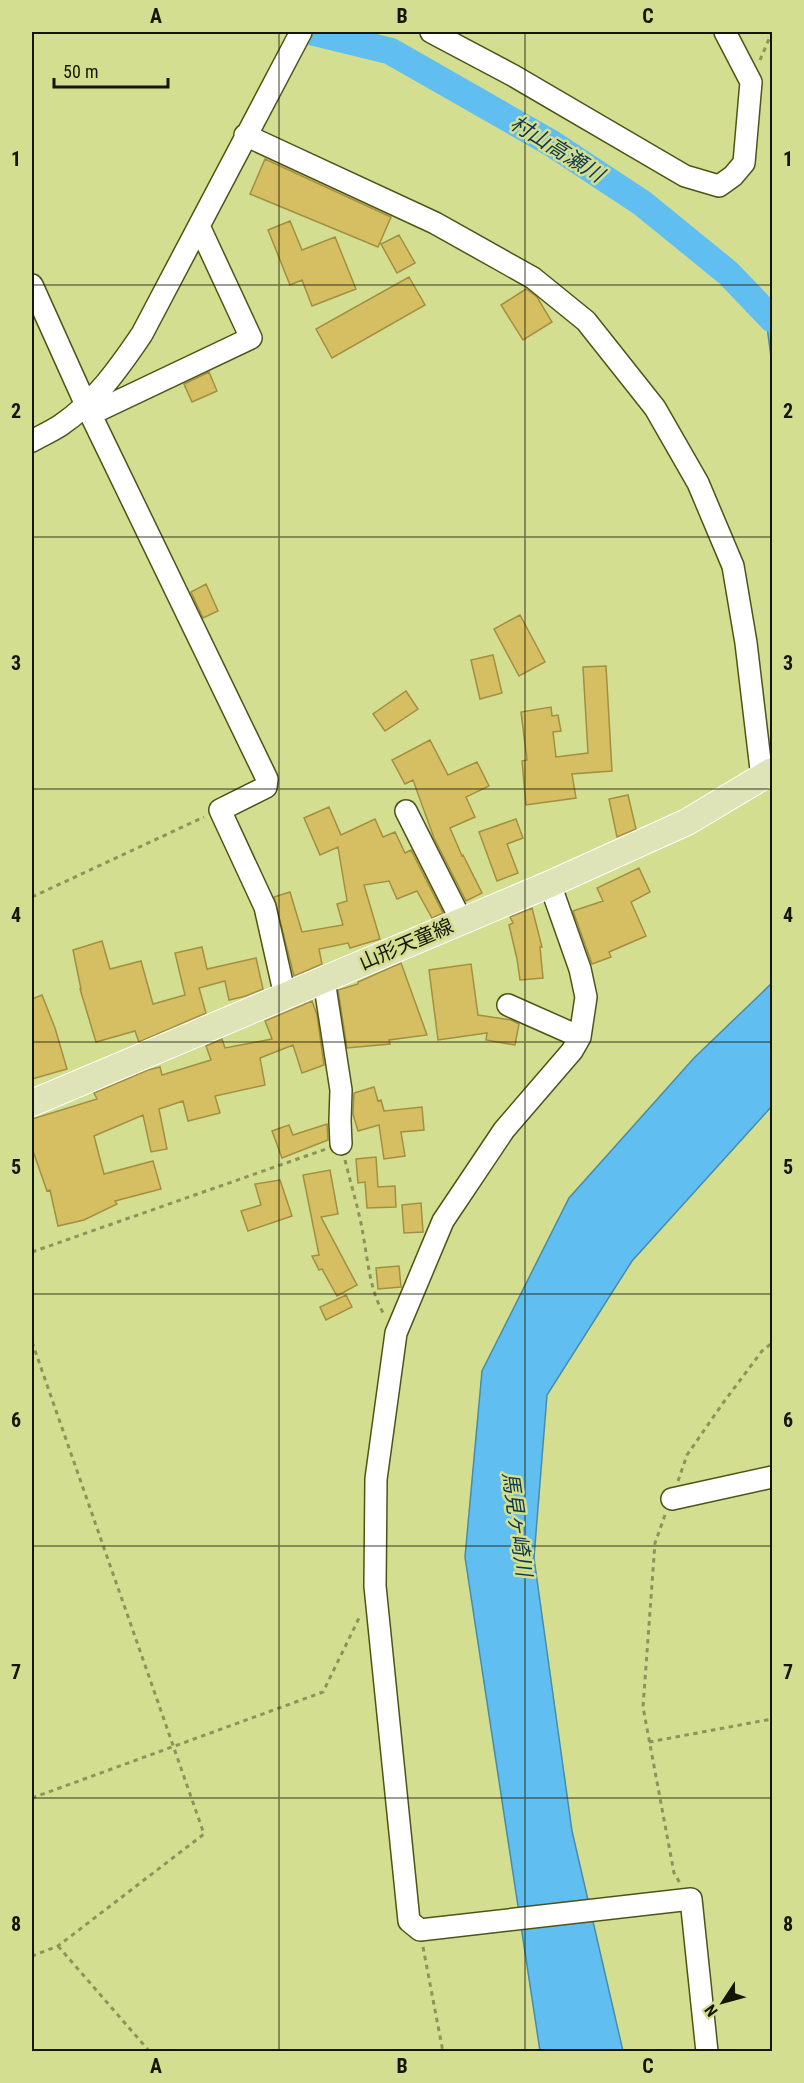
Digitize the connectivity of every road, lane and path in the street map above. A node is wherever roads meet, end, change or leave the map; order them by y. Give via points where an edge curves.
1 (301, 32) edge
2 (431, 32) edge
3 (725, 32) edge
4 (772, 32) edge
5 (751, 82) junction
6 (245, 135) junction
7 (199, 226) junction
8 (32, 285) edge
9 (88, 409) junction
10 (32, 441) edge
11 (767, 774) edge
12 (220, 810) junction
13 (406, 811) dead end
14 (550, 884) junction
15 (32, 897) edge
16 (461, 920) junction
17 (324, 980) junction
18 (285, 996) junction
19 (508, 1005) dead end
20 (580, 1037) junction
21 (32, 1103) edge
22 (341, 1144) junction
23 (32, 1252) edge
24 (396, 1333) junction
25 (32, 1342) edge
26 (772, 1343) edge
27 (39, 1364) junction
28 (32, 1367) edge
29 (772, 1477) edge
30 (672, 1499) junction
31 (375, 1586) junction
32 (772, 1719) edge
33 (649, 1742) junction
34 (172, 1748) junction
35 (32, 1797) edge
36 (691, 1899) junction
37 (420, 1930) junction
38 (58, 1946) junction
39 (32, 1956) edge
40 (150, 2052) edge
41 (443, 2052) edge
42 (707, 2052) edge

1 - 6 street
2 - 5 street via 685,176 719,186 744,163
3 - 5 street
4 - 5 path
6 - 7 street
6 - 11 street via 435,223 533,278 586,321 655,408 698,483 733,566
7 - 9 street via 142,333
7 - 9 street via 251,338
8 - 9 street
9 - 10 street
9 - 12 street via 267,779 266,787
11 - 14 main road, 山形天童線 via 687,822
12 - 15 path
12 - 18 street via 265,907
13 - 16 street
14 - 16 main road, 山形天童線
14 - 20 street via 586,997
16 - 17 main road, 山形天童線
17 - 18 main road, 山形天童線
17 - 22 street via 341,1090
18 - 21 main road, 山形天童線
19 - 20 street
20 - 24 street via 504,1130 443,1221
22 - 23 path
22 - 24 path via 363,1232 369,1275 379,1305
24 - 31 street via 376,1479
25 - 27 path
26 - 30 path via 762,1351 687,1455
27 - 28 path
27 - 34 path
29 - 30 street
30 - 33 path via 655,1543 643,1707
31 - 34 path via 322,1692
31 - 37 street via 409,1921
32 - 33 path
33 - 36 path via 674,1873
34 - 35 path
34 - 38 path via 204,1834
36 - 37 street
36 - 42 street
37 - 41 path
38 - 39 path
38 - 40 path

